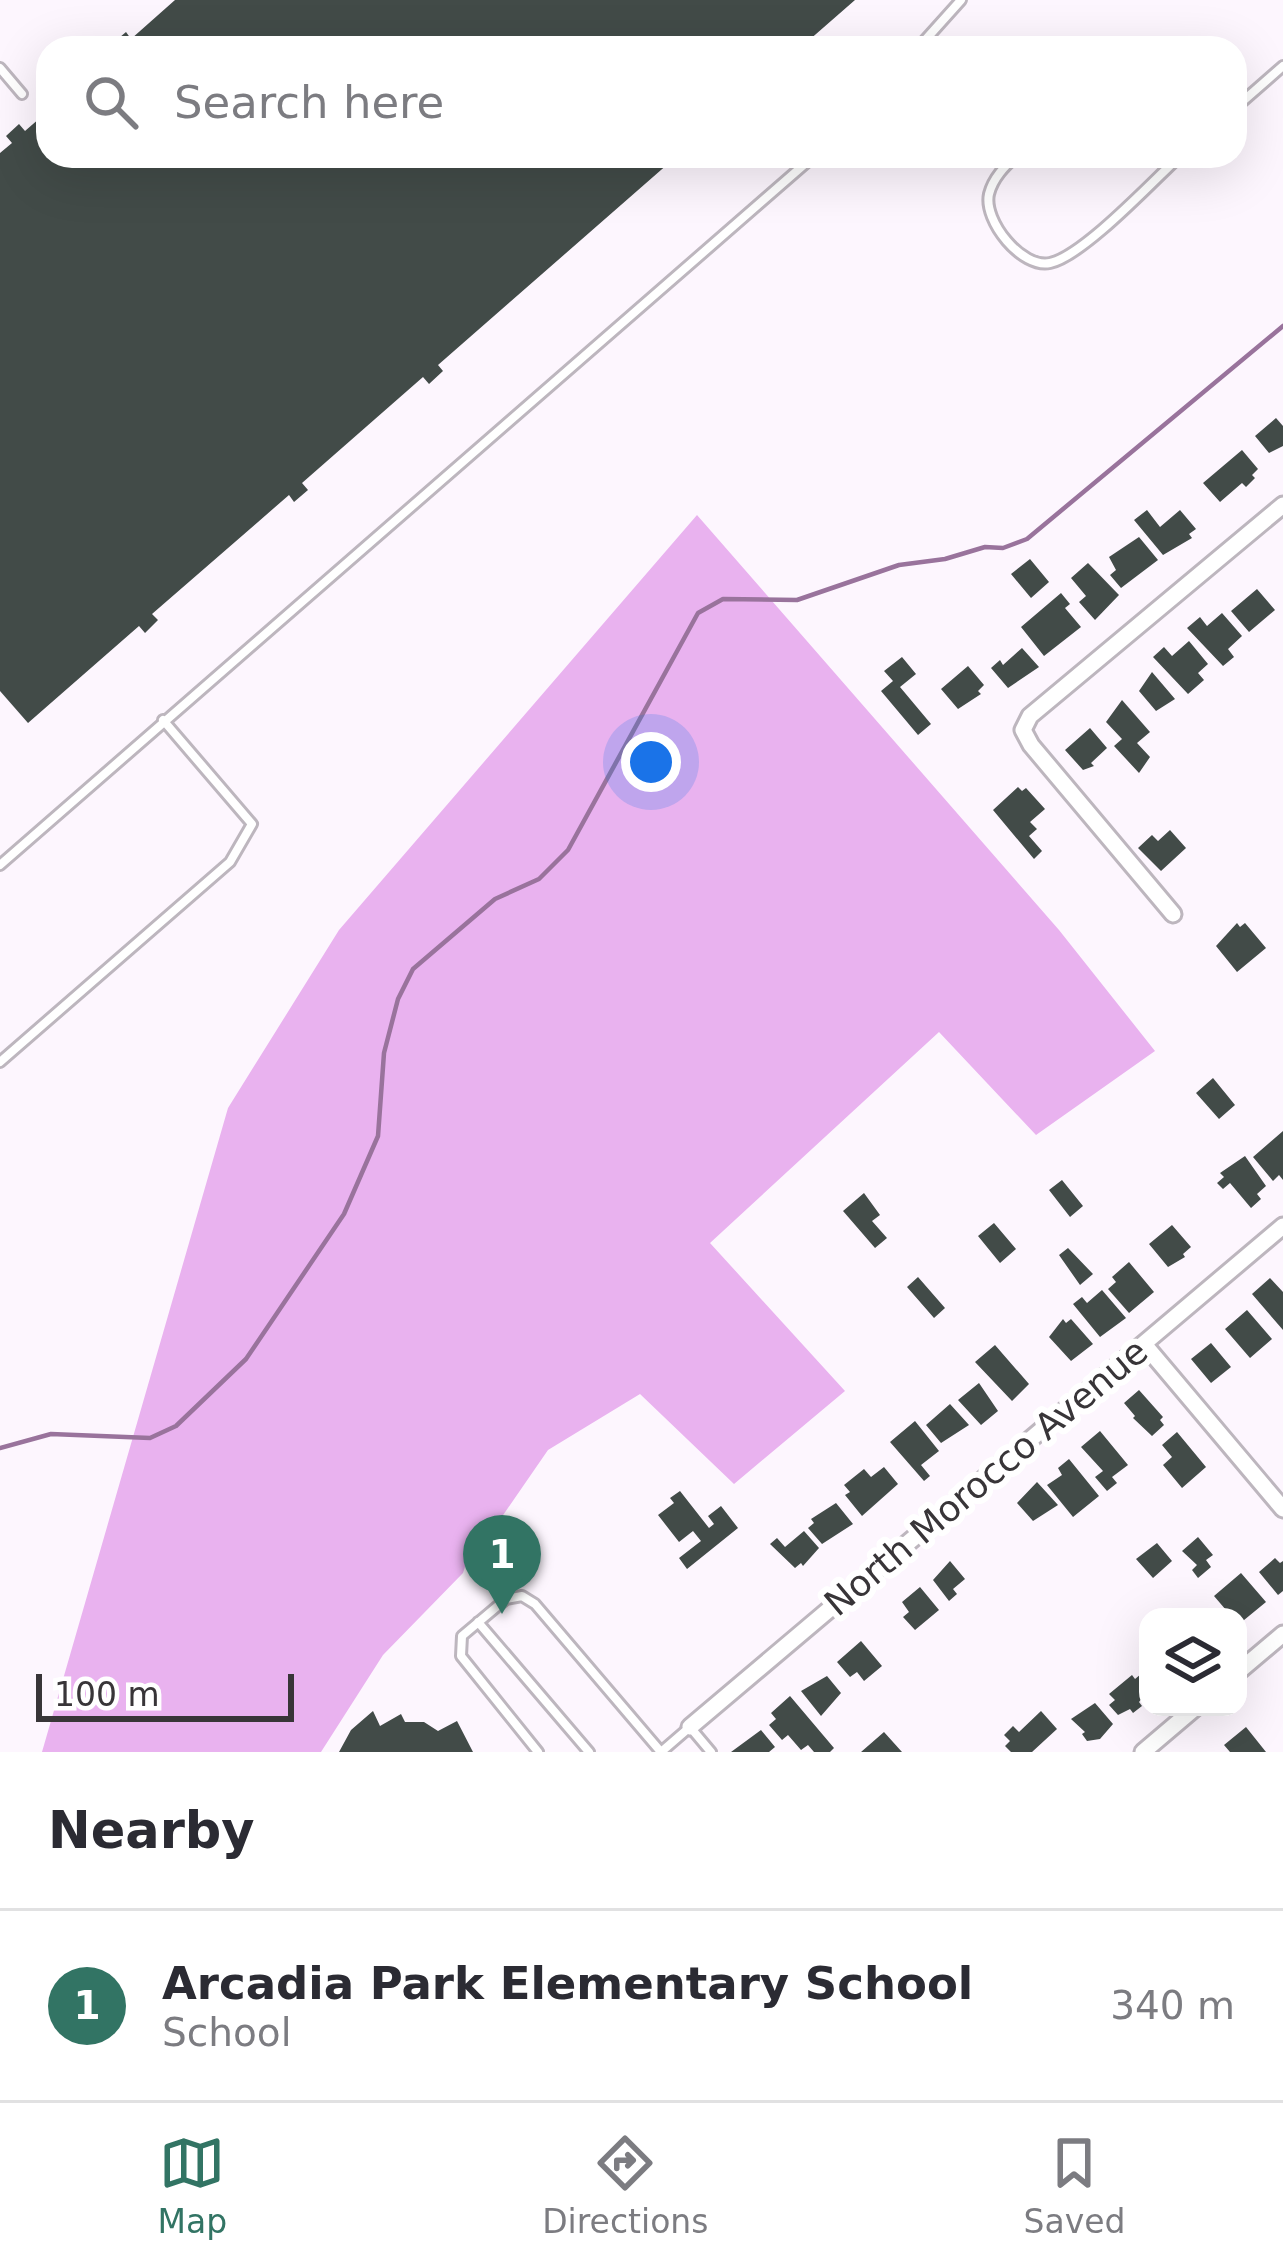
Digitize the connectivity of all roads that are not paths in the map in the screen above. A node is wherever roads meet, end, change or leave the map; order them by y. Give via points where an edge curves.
1 (961, 0) edge
2 (929, 36) edge
3 (1283, 66) edge
4 (0, 68) edge
5 (22, 94) dead end
6 (1247, 98) edge
7 (800, 168) edge
8 (1002, 168) edge
9 (1167, 168) edge
10 (1283, 506) edge
11 (163, 720) junction
12 (0, 865) edge
13 (1173, 914) dead end
14 (0, 1062) edge
15 (1283, 1226) edge
16 (1144, 1344) junction
17 (1283, 1509) edge
18 (478, 1622) junction
19 (1283, 1634) edge
20 (1247, 1664) edge
21 (1185, 1716) edge
22 (690, 1727) junction
23 (538, 1752) edge
24 (589, 1752) edge
25 (661, 1752) edge
26 (711, 1752) edge
27 (1143, 1752) edge

1 - 2 lane
3 - 6 lane
4 - 5 lane
7 - 11 lane
8 - 9 lane via 988,196 992,218 1021,257 1043,265 1068,257
10 - 13 street via 1030,716 1023,730
11 - 12 lane
11 - 14 lane via 252,824 230,862
15 - 16 street, North Morocco Avenue
16 - 17 street
16 - 22 street, North Morocco Avenue
18 - 23 lane via 462,1636 461,1656
18 - 24 lane
18 - 25 lane via 506,1599 535,1604
19 - 20 street
21 - 27 street
22 - 25 lane
22 - 26 lane

